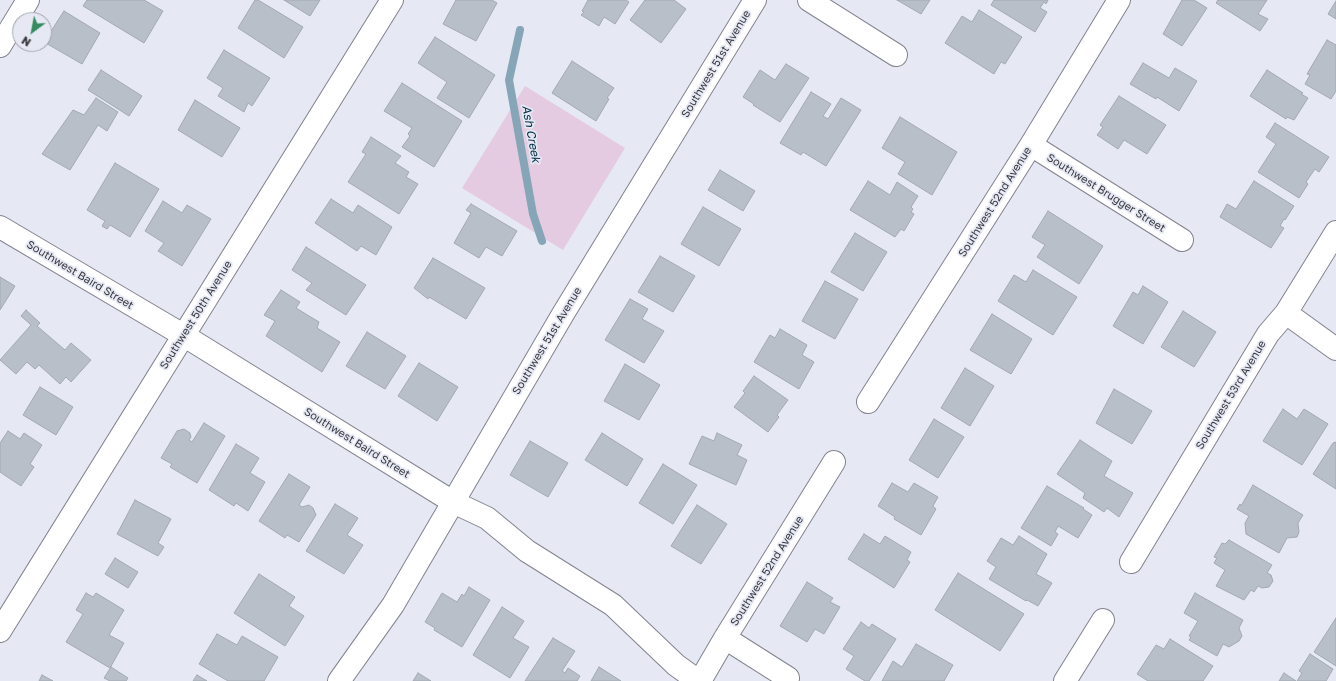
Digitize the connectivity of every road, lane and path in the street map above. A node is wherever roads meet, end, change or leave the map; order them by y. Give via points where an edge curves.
1 (28, 0) edge
2 (392, 0) edge
3 (755, 0) edge
4 (810, 0) edge
5 (1119, 0) edge
6 (0, 46) edge
7 (896, 55) dead end
8 (1031, 145) junction
9 (0, 227) edge
10 (1336, 232) edge
11 (1182, 240) dead end
12 (1286, 313) junction
13 (183, 335) junction
14 (1336, 349) edge
15 (868, 402) dead end
16 (834, 462) dead end
17 (453, 502) junction
18 (1131, 562) dead end
19 (1103, 620) dead end
20 (0, 631) edge
21 (725, 638) junction
22 (788, 678) dead end
23 (339, 681) edge
24 (699, 681) edge
25 (1066, 681) edge

1 - 6 street
2 - 13 street, Southwest 50th Avenue
3 - 17 street, Southwest 51st Avenue via 563,314
4 - 7 street
5 - 8 street, Southwest 52nd Avenue
8 - 11 street, Southwest Brugger Street
8 - 15 street, Southwest 52nd Avenue
9 - 13 street, Southwest Baird Street
10 - 12 street, Southwest 53rd Avenue
12 - 14 street
12 - 18 street, Southwest 53rd Avenue via 1268,334
13 - 17 street, Southwest Baird Street
13 - 20 street, Southwest 50th Avenue
16 - 21 street, Southwest 52nd Avenue
17 - 23 street, Southwest 51st Avenue via 393,605
17 - 24 street, Southwest Baird Street via 487,518 527,551 613,605 676,664
19 - 25 street
21 - 22 street
21 - 24 street, Southwest 52nd Avenue

